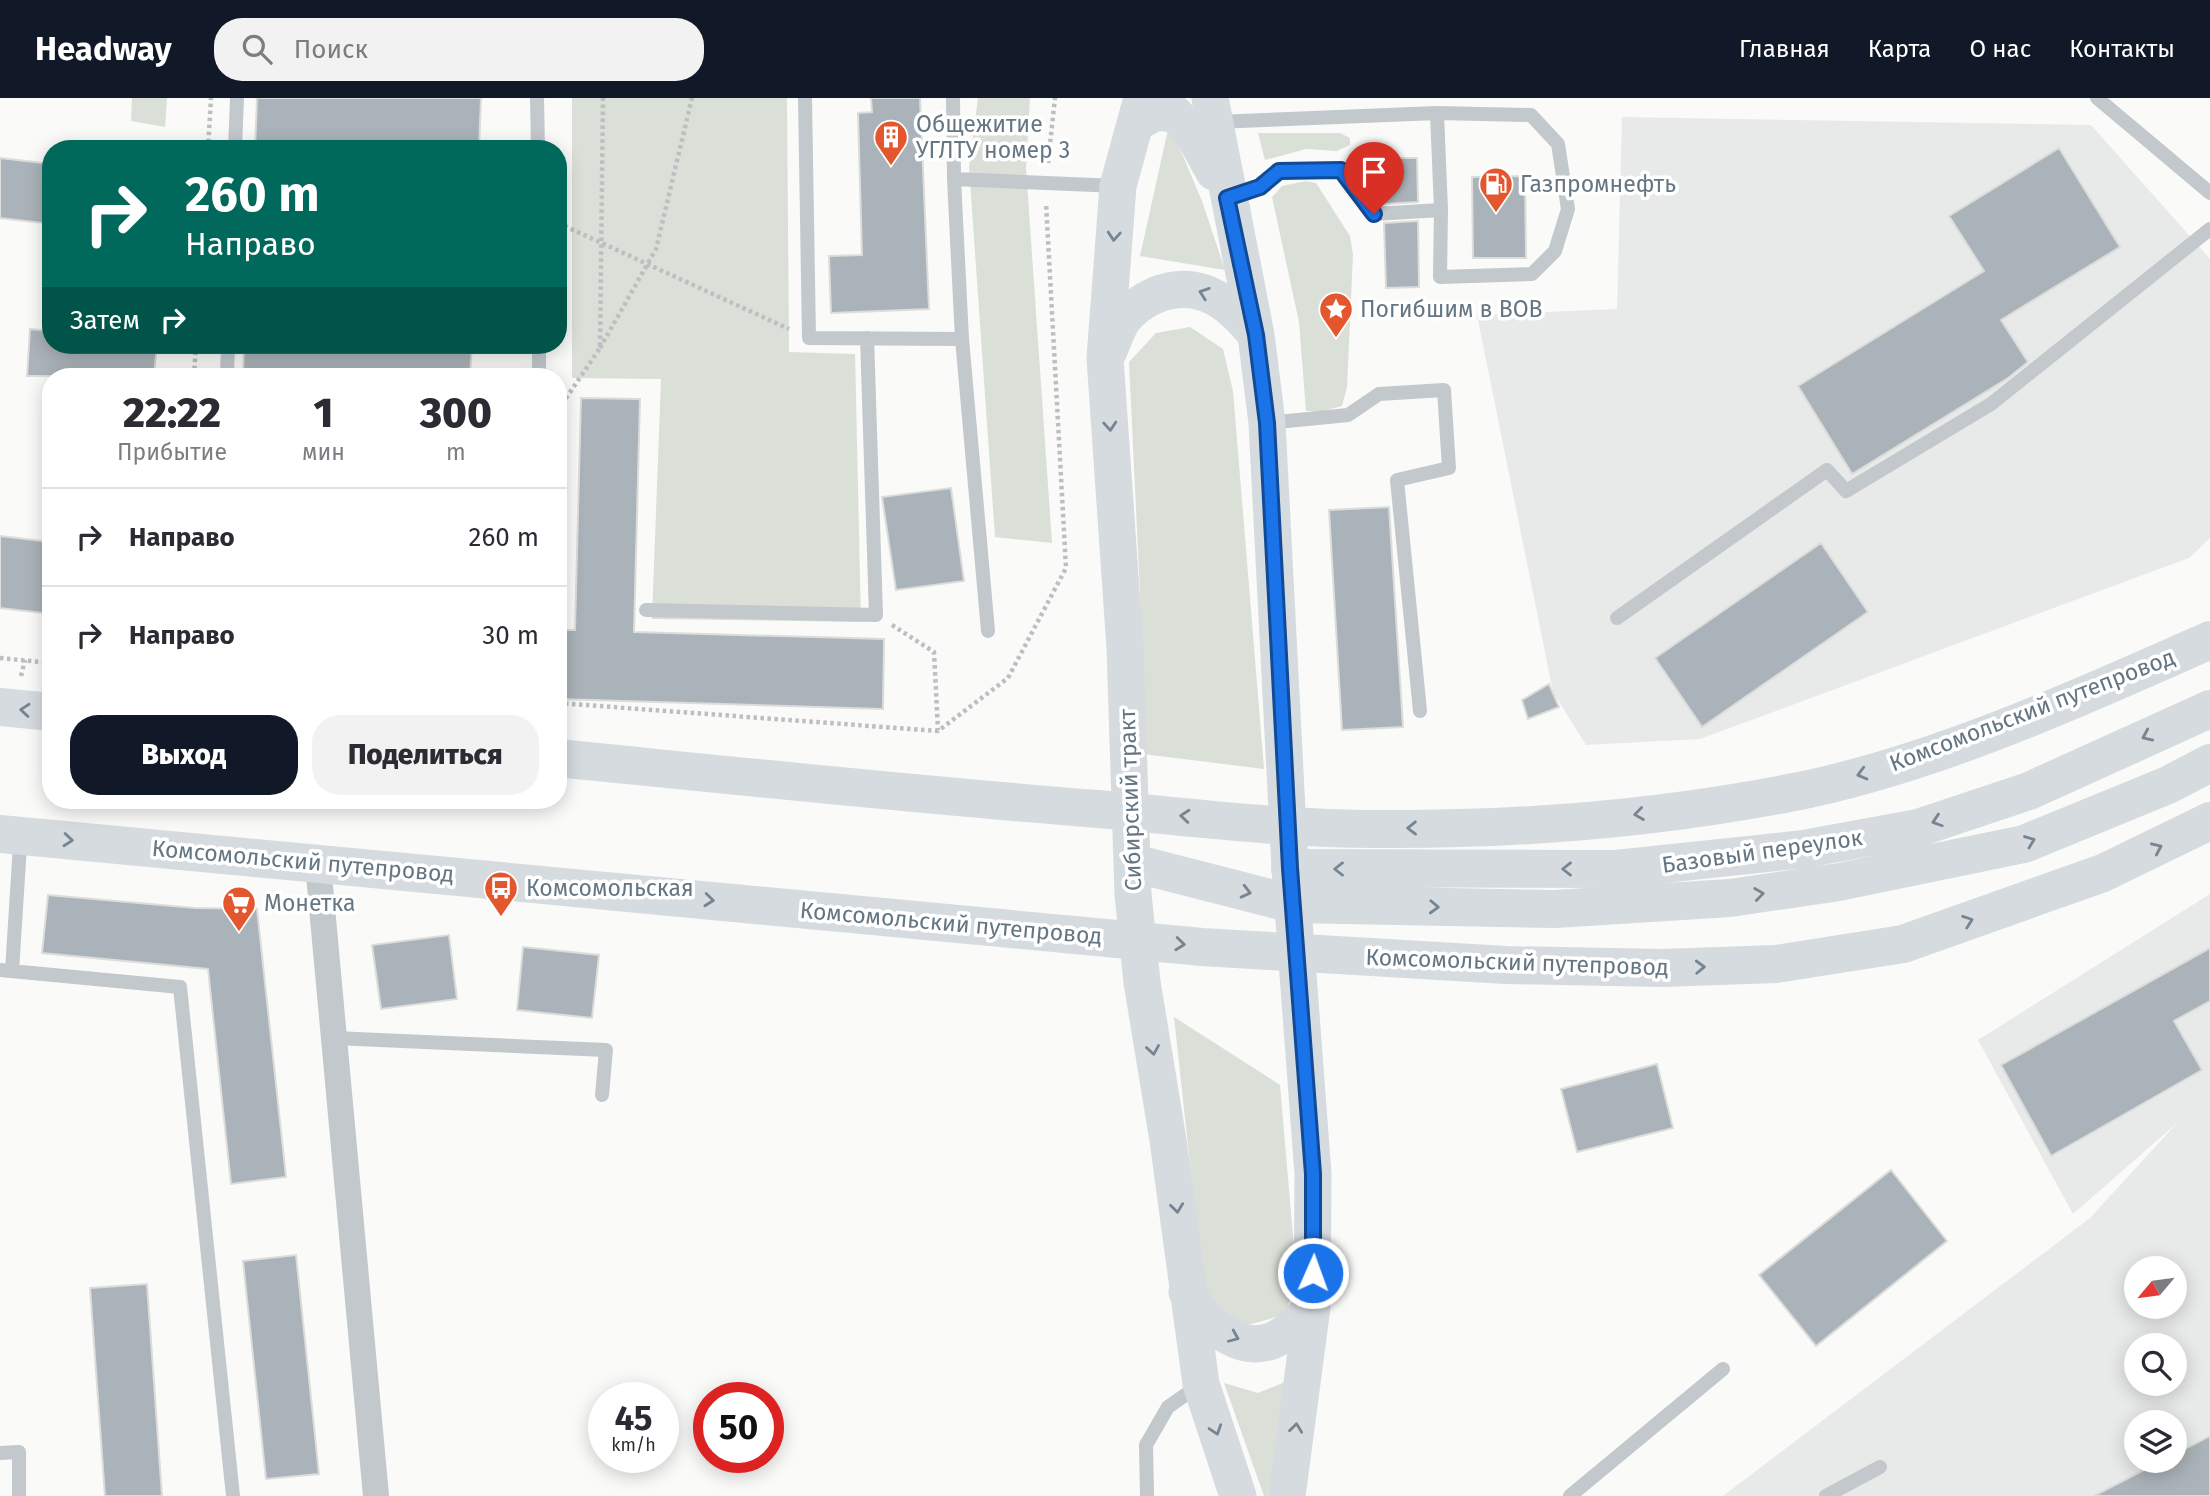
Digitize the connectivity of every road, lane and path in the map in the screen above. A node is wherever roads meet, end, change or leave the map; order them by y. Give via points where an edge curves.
1 (211, 98) edge
2 (237, 98) edge
3 (537, 98) edge
4 (603, 98) edge
5 (692, 98) edge
6 (805, 98) edge
7 (953, 98) edge
8 (1055, 98) edge
9 (2097, 98) edge
10 (1212, 110) edge
11 (1139, 111) edge
12 (1437, 113) junction
13 (209, 140) edge
14 (235, 140) edge
15 (538, 140) edge
16 (954, 179) junction
17 (1045, 183) junction
18 (1118, 186) junction
19 (2210, 193) edge
20 (1227, 198) junction
21 (1441, 210) junction
22 (567, 227) edge
23 (2210, 229) edge
24 (601, 244) junction
25 (648, 264) junction
26 (1256, 335) junction
27 (809, 338) junction
28 (867, 338) junction
29 (962, 339) junction
30 (600, 348) junction
31 (1105, 358) junction
32 (567, 397) edge
33 (1267, 423) junction
34 (646, 610) dead end
35 (876, 615) junction
36 (1617, 618) dead end
37 (988, 631) dead end
38 (2210, 640) edge
39 (0, 658) edge
40 (42, 662) edge
41 (567, 704) edge
42 (0, 708) edge
43 (2210, 709) edge
44 (42, 711) edge
45 (1420, 711) dead end
46 (938, 731) junction
47 (567, 759) edge
48 (2210, 762) edge
49 (2210, 821) edge
50 (10, 839) edge
51 (1133, 863) junction
52 (319, 875) dead end
53 (1291, 886) junction
54 (6, 970) edge
55 (334, 1038) junction
56 (602, 1095) dead end
57 (1186, 1292) junction
58 (1311, 1307) junction
59 (1723, 1369) dead end
60 (1201, 1384) junction
61 (0, 1453) edge
62 (1880, 1467) dead end
63 (19, 1496) edge
64 (233, 1496) edge
65 (376, 1496) edge
66 (1147, 1496) edge
67 (1238, 1496) edge
68 (1287, 1496) edge
69 (1570, 1496) edge
70 (1826, 1496) edge

1 - 13 path
2 - 14 lane
3 - 15 lane
4 - 24 path
5 - 25 path via 656,249
6 - 27 lane
7 - 16 lane
8 - 17 path
9 - 19 lane
10 - 12 lane
10 - 20 main road
11 - 18 main road, Сибирский тракт
11 - 20 main road via 1175,114 1193,134
12 - 21 lane
12 - 21 lane via 1531,115 1558,144 1568,209 1555,251 1531,274 1498,277 1440,276
16 - 17 lane
16 - 29 lane
17 - 18 lane
17 - 46 path via 1066,568 1008,678
18 -> 31 main road, Сибирский тракт
20 - 21 lane via 1260,187 1279,171 1341,170 1374,214
20 - 26 main road
22 - 24 path
23 - 36 lane via 1991,404 1846,491 1826,470
24 - 25 path
24 - 30 path
25 - 27 path
25 - 30 path
26 -> 31 main road via 1227,304 1210,293 1185,288 1141,301 1122,322
26 - 33 main road
27 - 28 lane
28 - 29 lane
28 - 35 lane
29 - 37 lane
30 - 32 path
31 -> 51 main road, Сибирский тракт via 1125,648
33 - 45 lane via 1348,415 1379,394 1444,390 1449,468 1397,480
33 - 53 main road
34 - 35 lane
35 - 46 path via 934,652
38 -> 47 main road, Комсомольский путепровод via 1920,758 1791,793 1619,817 1502,826 1373,829 1235,820 940,797
39 - 40 path
41 - 46 path
44 -> 42 main road
43 -> 53 main road, Базовый переулок via 2029,791 1919,828 1804,849 1616,869
53 -> 48 main road, Базовый переулок via 1555,909 1731,898 2024,844 2168,785
50 -> 49 main road, Комсомольский путепровод via 1202,947 1492,964 1662,968 1776,964 1903,944 2102,873
50 - 54 lane
51 -> 53 main road
51 -> 57 main road, Сибирский тракт via 1142,982 1168,1140
52 - 55 street
53 - 58 main road via 1314,1194
54 - 64 lane via 180,987
55 - 56 lane via 606,1050
55 - 65 street
57 -> 58 main road via 1206,1323 1250,1344 1283,1336
57 - 60 main road, Сибирский тракт
68 -> 58 main road
59 - 69 lane
60 - 66 lane via 1168,1407 1146,1445
60 -> 67 main road, Сибирский тракт
61 - 63 lane via 19,1452
62 - 70 lane

